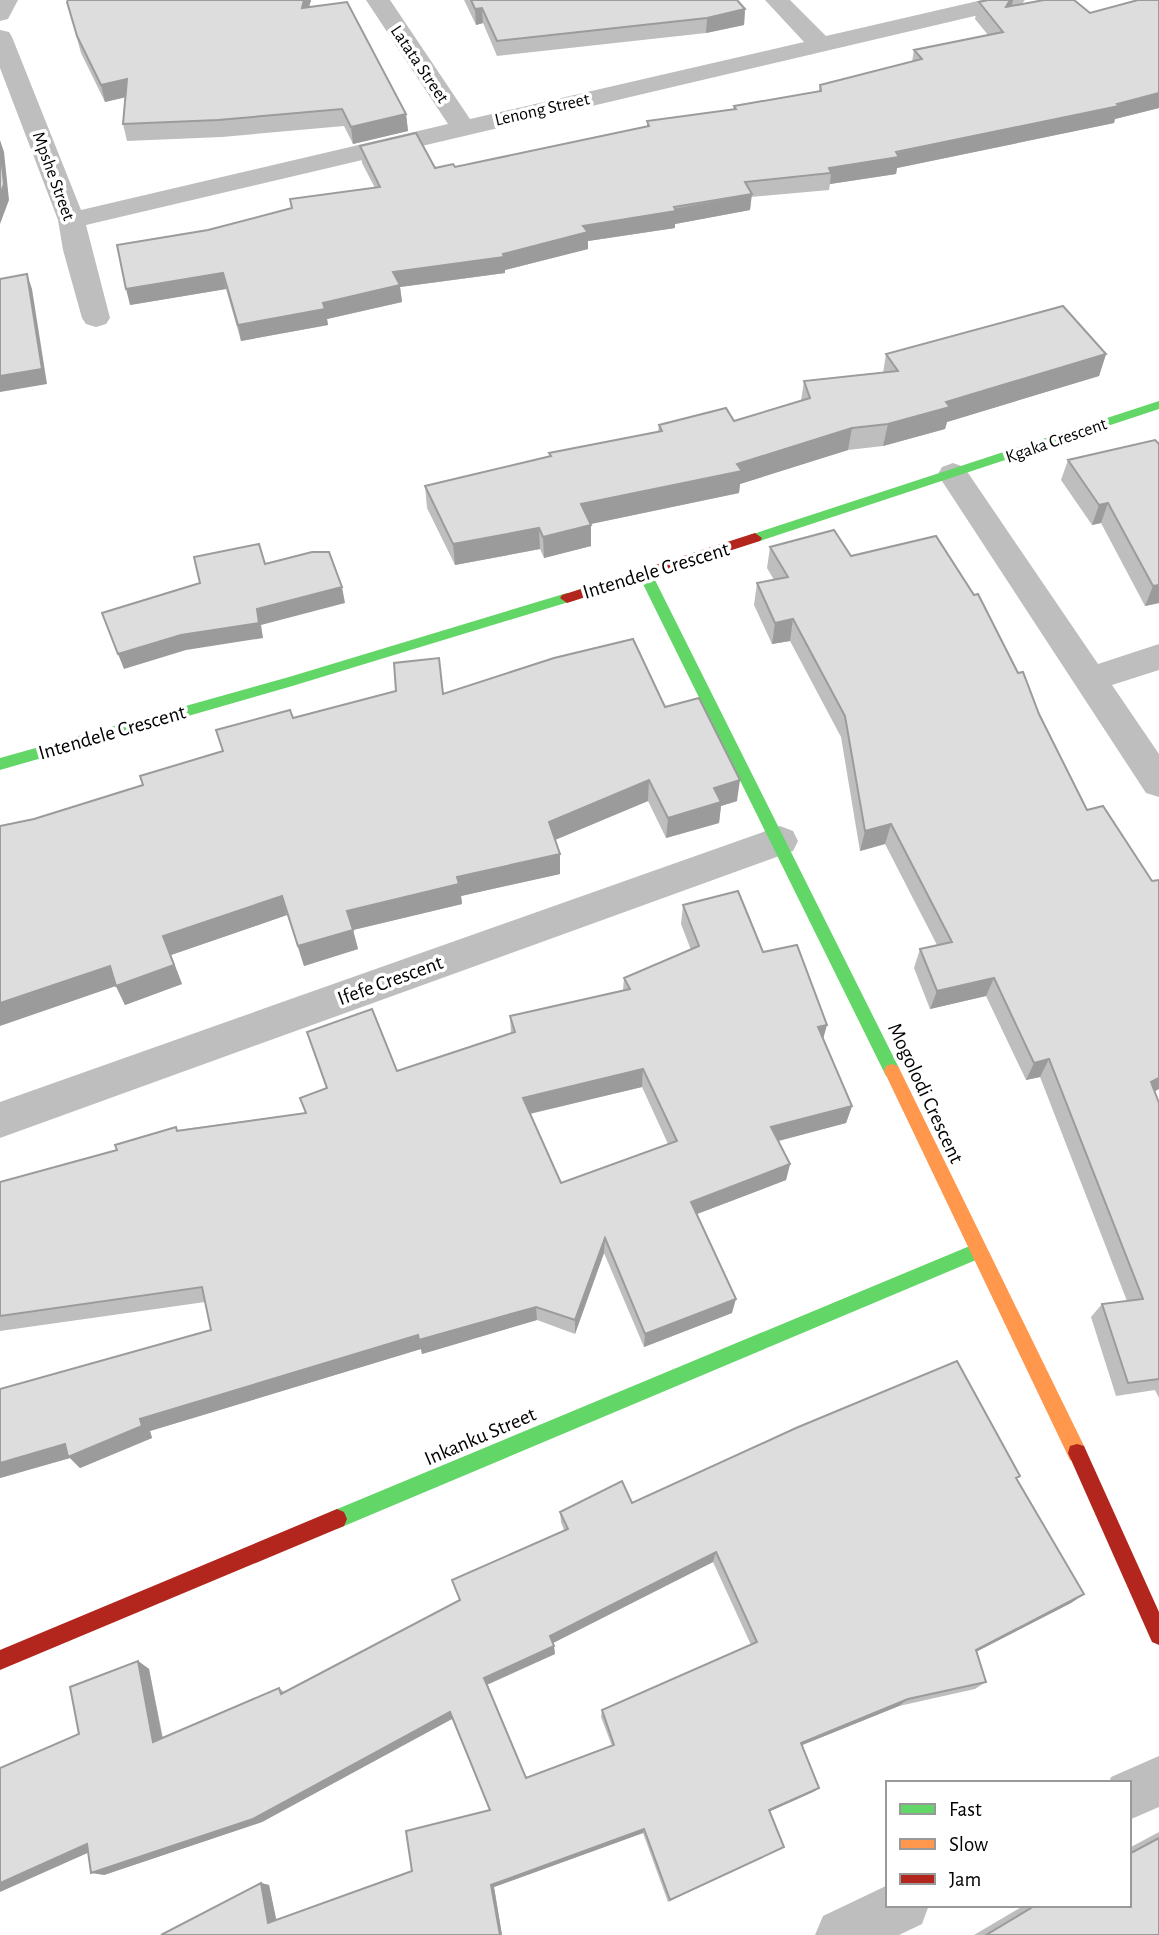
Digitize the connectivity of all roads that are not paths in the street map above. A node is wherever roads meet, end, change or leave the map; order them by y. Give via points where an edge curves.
1 (6, 0) edge
2 (378, 0) edge
3 (777, 0) edge
4 (1013, 0) edge
5 (0, 14) edge
6 (0, 37) edge
7 (820, 44) junction
8 (463, 128) junction
9 (72, 220) junction
10 (96, 318) dead end
11 (1159, 405) edge
12 (953, 474) junction
13 (645, 574) junction
14 (1159, 657) edge
15 (1092, 680) junction
16 (0, 764) edge
17 (1159, 783) edge
18 (780, 841) junction
19 (0, 1120) edge
20 (977, 1251) junction
21 (1159, 1635) edge
22 (0, 1660) edge
23 (1159, 1781) edge
24 (1131, 1794) edge
25 (899, 1907) edge
26 (842, 1935) edge

1 - 5 street
2 - 8 street, Latata Street
3 - 7 street
4 - 7 street, Lenong Street
6 - 9 street, Mpshe Street
7 - 8 street, Lenong Street
8 - 9 street, Lenong Street
9 - 10 street, Mpshe Street
11 - 12 street, Kgaka Crescent
12 - 13 street, Intendele Crescent
12 - 15 street
13 - 16 street, Intendele Crescent
13 - 18 street, Mogolodi Crescent
14 - 15 street
15 - 17 street
18 - 19 street, Ifefe Crescent
18 - 20 street, Mogolodi Crescent
20 - 21 street, Mogolodi Crescent via 1054,1402
20 - 22 street, Inkanku Street
23 - 24 street
25 - 26 street

